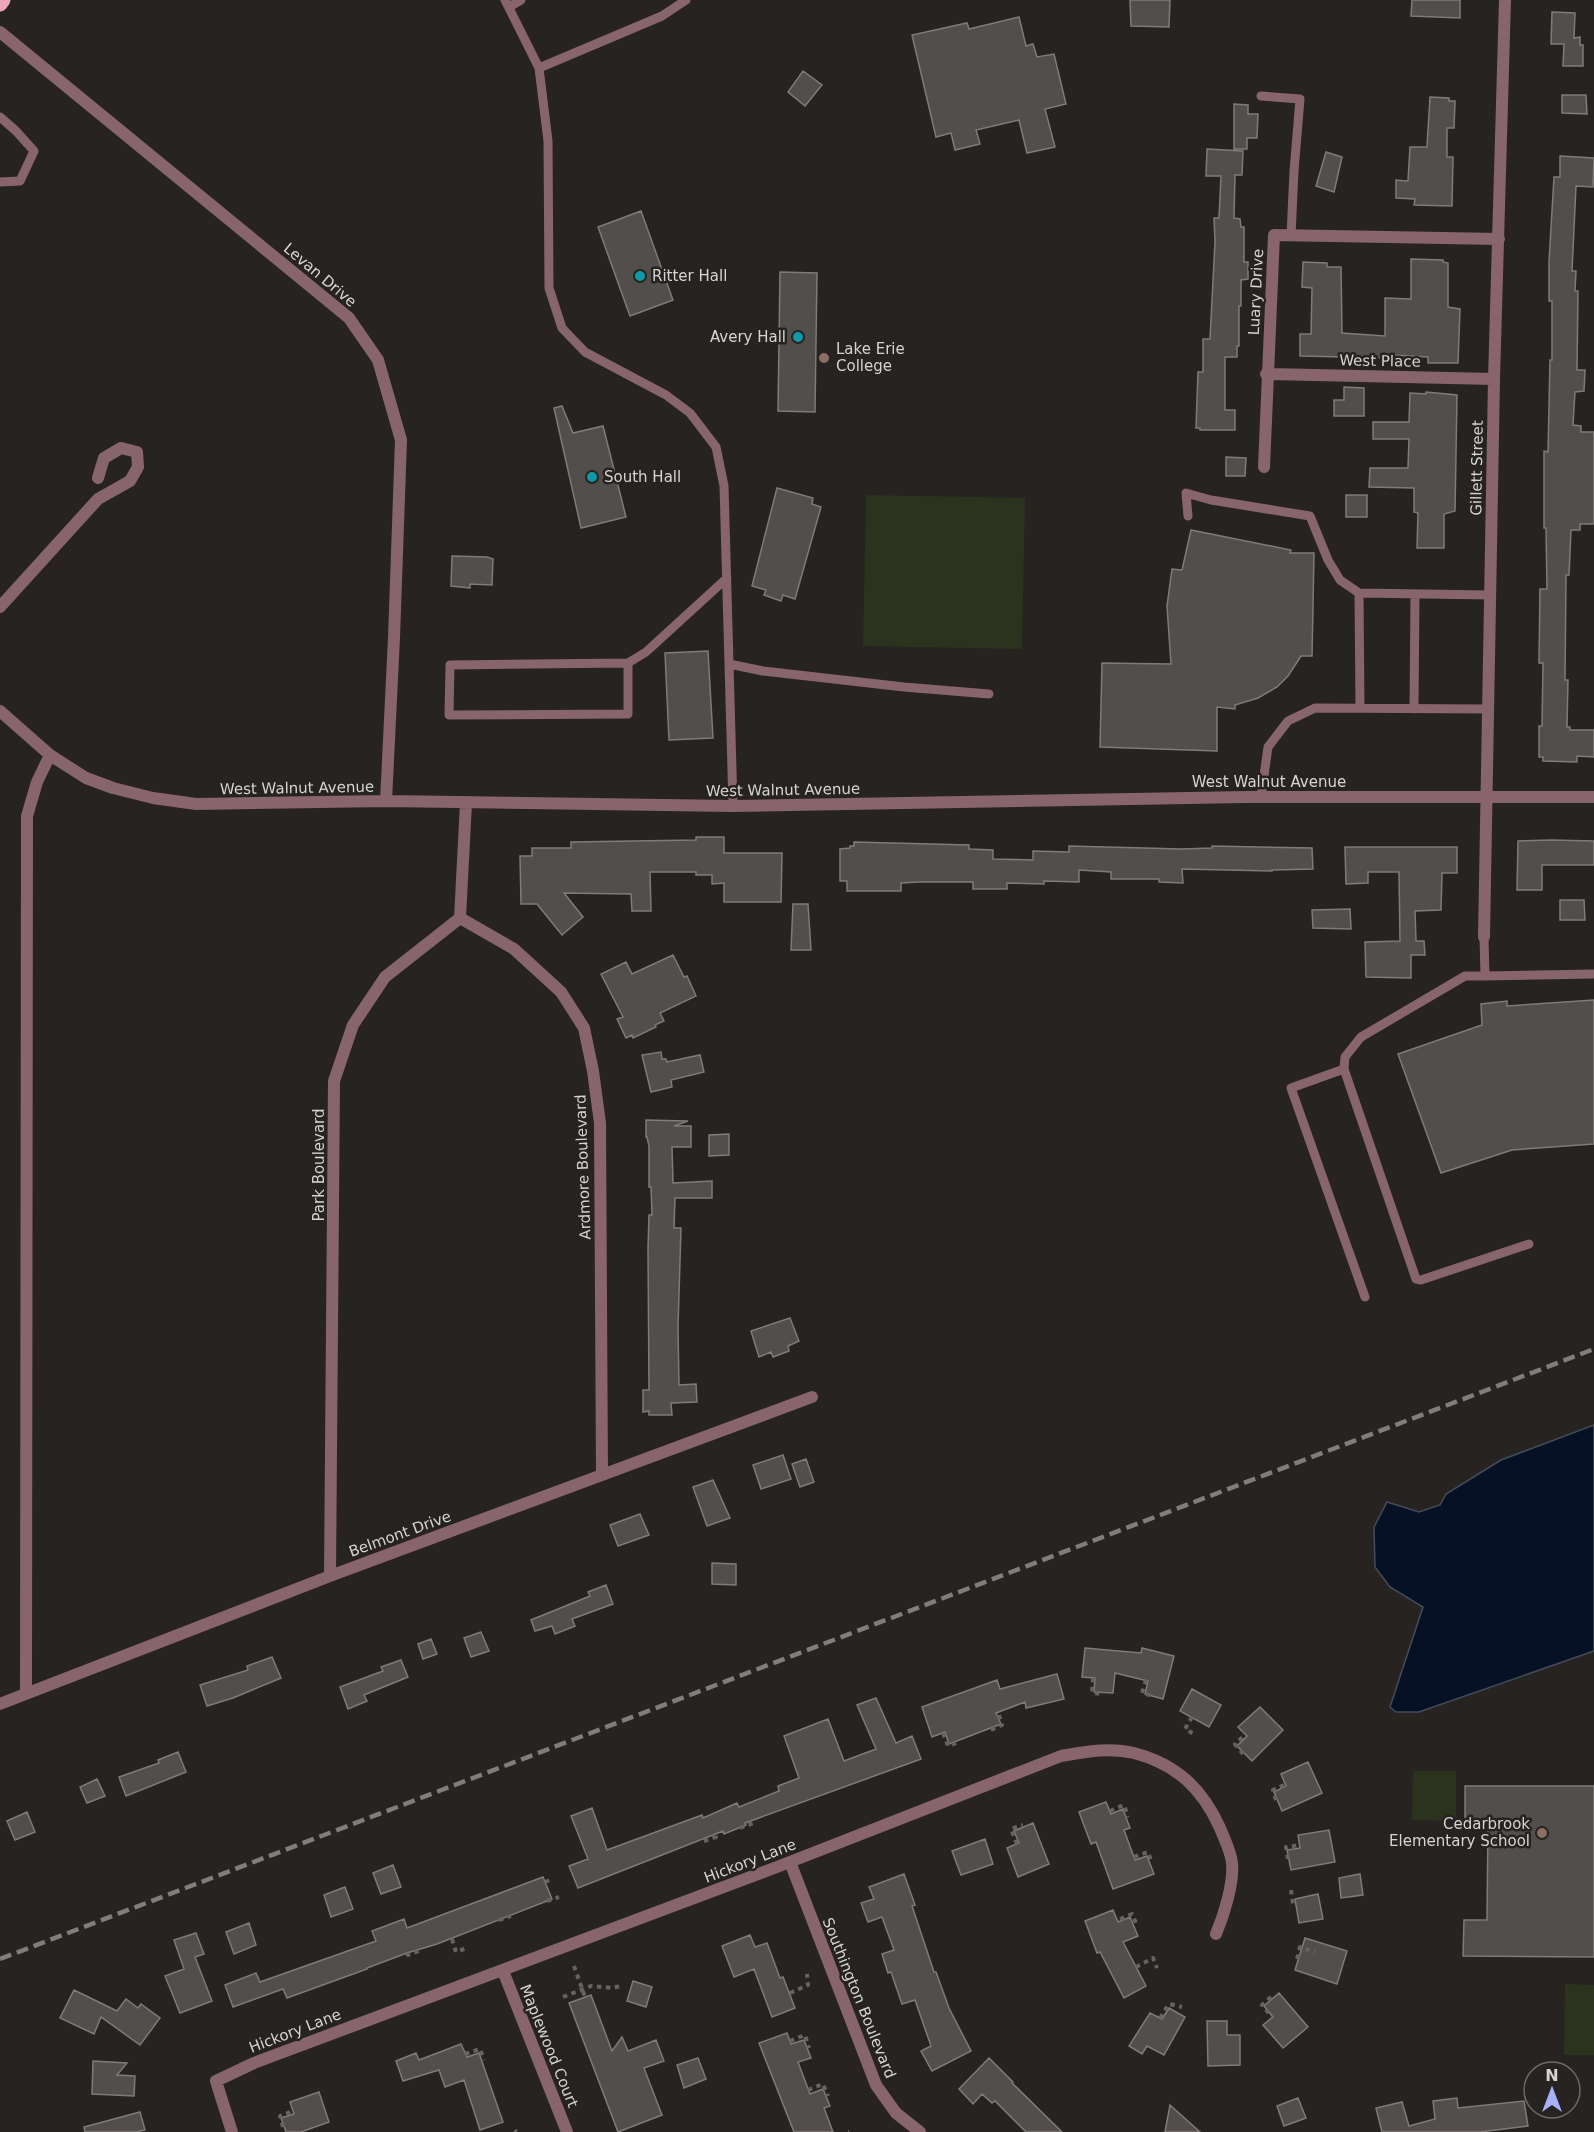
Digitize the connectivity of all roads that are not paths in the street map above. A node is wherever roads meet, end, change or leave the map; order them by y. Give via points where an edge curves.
1 (3, 0) edge
2 (521, 0) edge
3 (686, 0) edge
4 (1505, 0) edge
5 (507, 3) edge
6 (0, 4) edge
7 (0, 32) edge
8 (538, 68) junction
9 (1261, 96) dead end
10 (0, 117) edge
11 (0, 182) edge
12 (1292, 236) junction
13 (1499, 239) junction
14 (1266, 374) junction
15 (1494, 379) junction
16 (1264, 467) dead end
17 (98, 478) dead end
18 (1188, 516) dead end
19 (727, 578) junction
20 (1359, 593) junction
21 (1415, 594) junction
22 (1490, 595) junction
23 (0, 607) edge
24 (628, 663) junction
25 (729, 664) junction
26 (990, 694) dead end
27 (1360, 708) junction
28 (1414, 709) junction
29 (1488, 709) junction
30 (0, 711) edge
31 (50, 755) junction
32 (1261, 797) junction
33 (1487, 797) junction
34 (1594, 797) edge
35 (386, 801) junction
36 (466, 803) junction
37 (733, 806) junction
38 (460, 918) junction
39 (1484, 937) joint
40 (1594, 974) edge
41 (1485, 976) junction
42 (1344, 1069) junction
43 (1529, 1244) dead end
44 (1365, 1297) dead end
45 (812, 1397) dead end
46 (602, 1475) junction
47 (330, 1575) junction
48 (26, 1694) junction
49 (0, 1704) edge
50 (790, 1862) junction
51 (1216, 1934) dead end
52 (503, 1971) junction
53 (232, 2132) edge
54 (567, 2132) edge
55 (920, 2132) edge

1 - 6 main road
2 - 5 lane
3 - 8 lane via 662,16
4 - 13 street, Gillett Street
5 - 8 lane
7 - 35 street, Levan Drive via 348,318 378,360 401,440
8 - 19 lane via 548,141 549,288 562,328 585,352 666,395 690,413 716,447 724,486
9 - 12 lane via 1300,99
10 - 11 lane via 34,151 20,181
12 - 13 street
12 - 14 street, Luary Drive via 1274,235
13 - 15 street, Gillett Street
14 - 15 street, West Place
14 - 16 street, Luary Drive
15 - 22 street, Gillett Street
17 - 23 street via 104,458 121,448 137,452 138,467 129,481 98,499
18 - 20 lane via 1186,493 1310,516 1340,580
19 - 24 lane via 646,652
19 - 25 lane
20 - 21 lane
20 - 27 lane
21 - 22 lane
21 - 28 lane
22 - 29 street, Gillett Street
24 - 24 lane via 450,665 449,715 628,714
25 - 26 lane via 763,671
25 - 37 lane
27 - 28 lane
27 - 32 lane via 1315,708 1288,721 1268,747
28 - 29 lane
29 - 33 street, Gillett Street
30 - 31 street, West Walnut Avenue
31 - 35 street, West Walnut Avenue via 86,778 113,788 196,804
31 - 48 street via 27,816
32 - 33 street, West Walnut Avenue
32 - 37 street, West Walnut Avenue
33 - 34 street, West Walnut Avenue
33 - 39 street, Gillett Street
35 - 36 street, West Walnut Avenue
36 - 37 street, West Walnut Avenue
36 - 38 street
38 - 46 street, Ardmore Boulevard via 514,949 561,992 584,1028 600,1123
38 - 47 street, Park Boulevard via 385,977 353,1025 334,1081
39 - 41 lane
40 - 41 lane
41 - 42 lane via 1465,976 1360,1037 1345,1057
42 - 43 lane via 1416,1279
42 - 44 lane via 1290,1088
45 - 46 street, Belmont Drive
46 - 47 street, Belmont Drive
47 - 48 street, Belmont Drive
48 - 49 street, Belmont Drive
50 - 51 street, Hickory Lane via 1061,1756 1097,1750 1132,1753 1166,1764 1191,1783 1211,1808 1232,1863 1226,1909
50 - 52 street, Hickory Lane
50 - 55 street, Southington Boulevard via 876,2085 896,2113
52 - 53 street, Hickory Lane via 254,2062 216,2081
52 - 54 street, Maplewood Court

